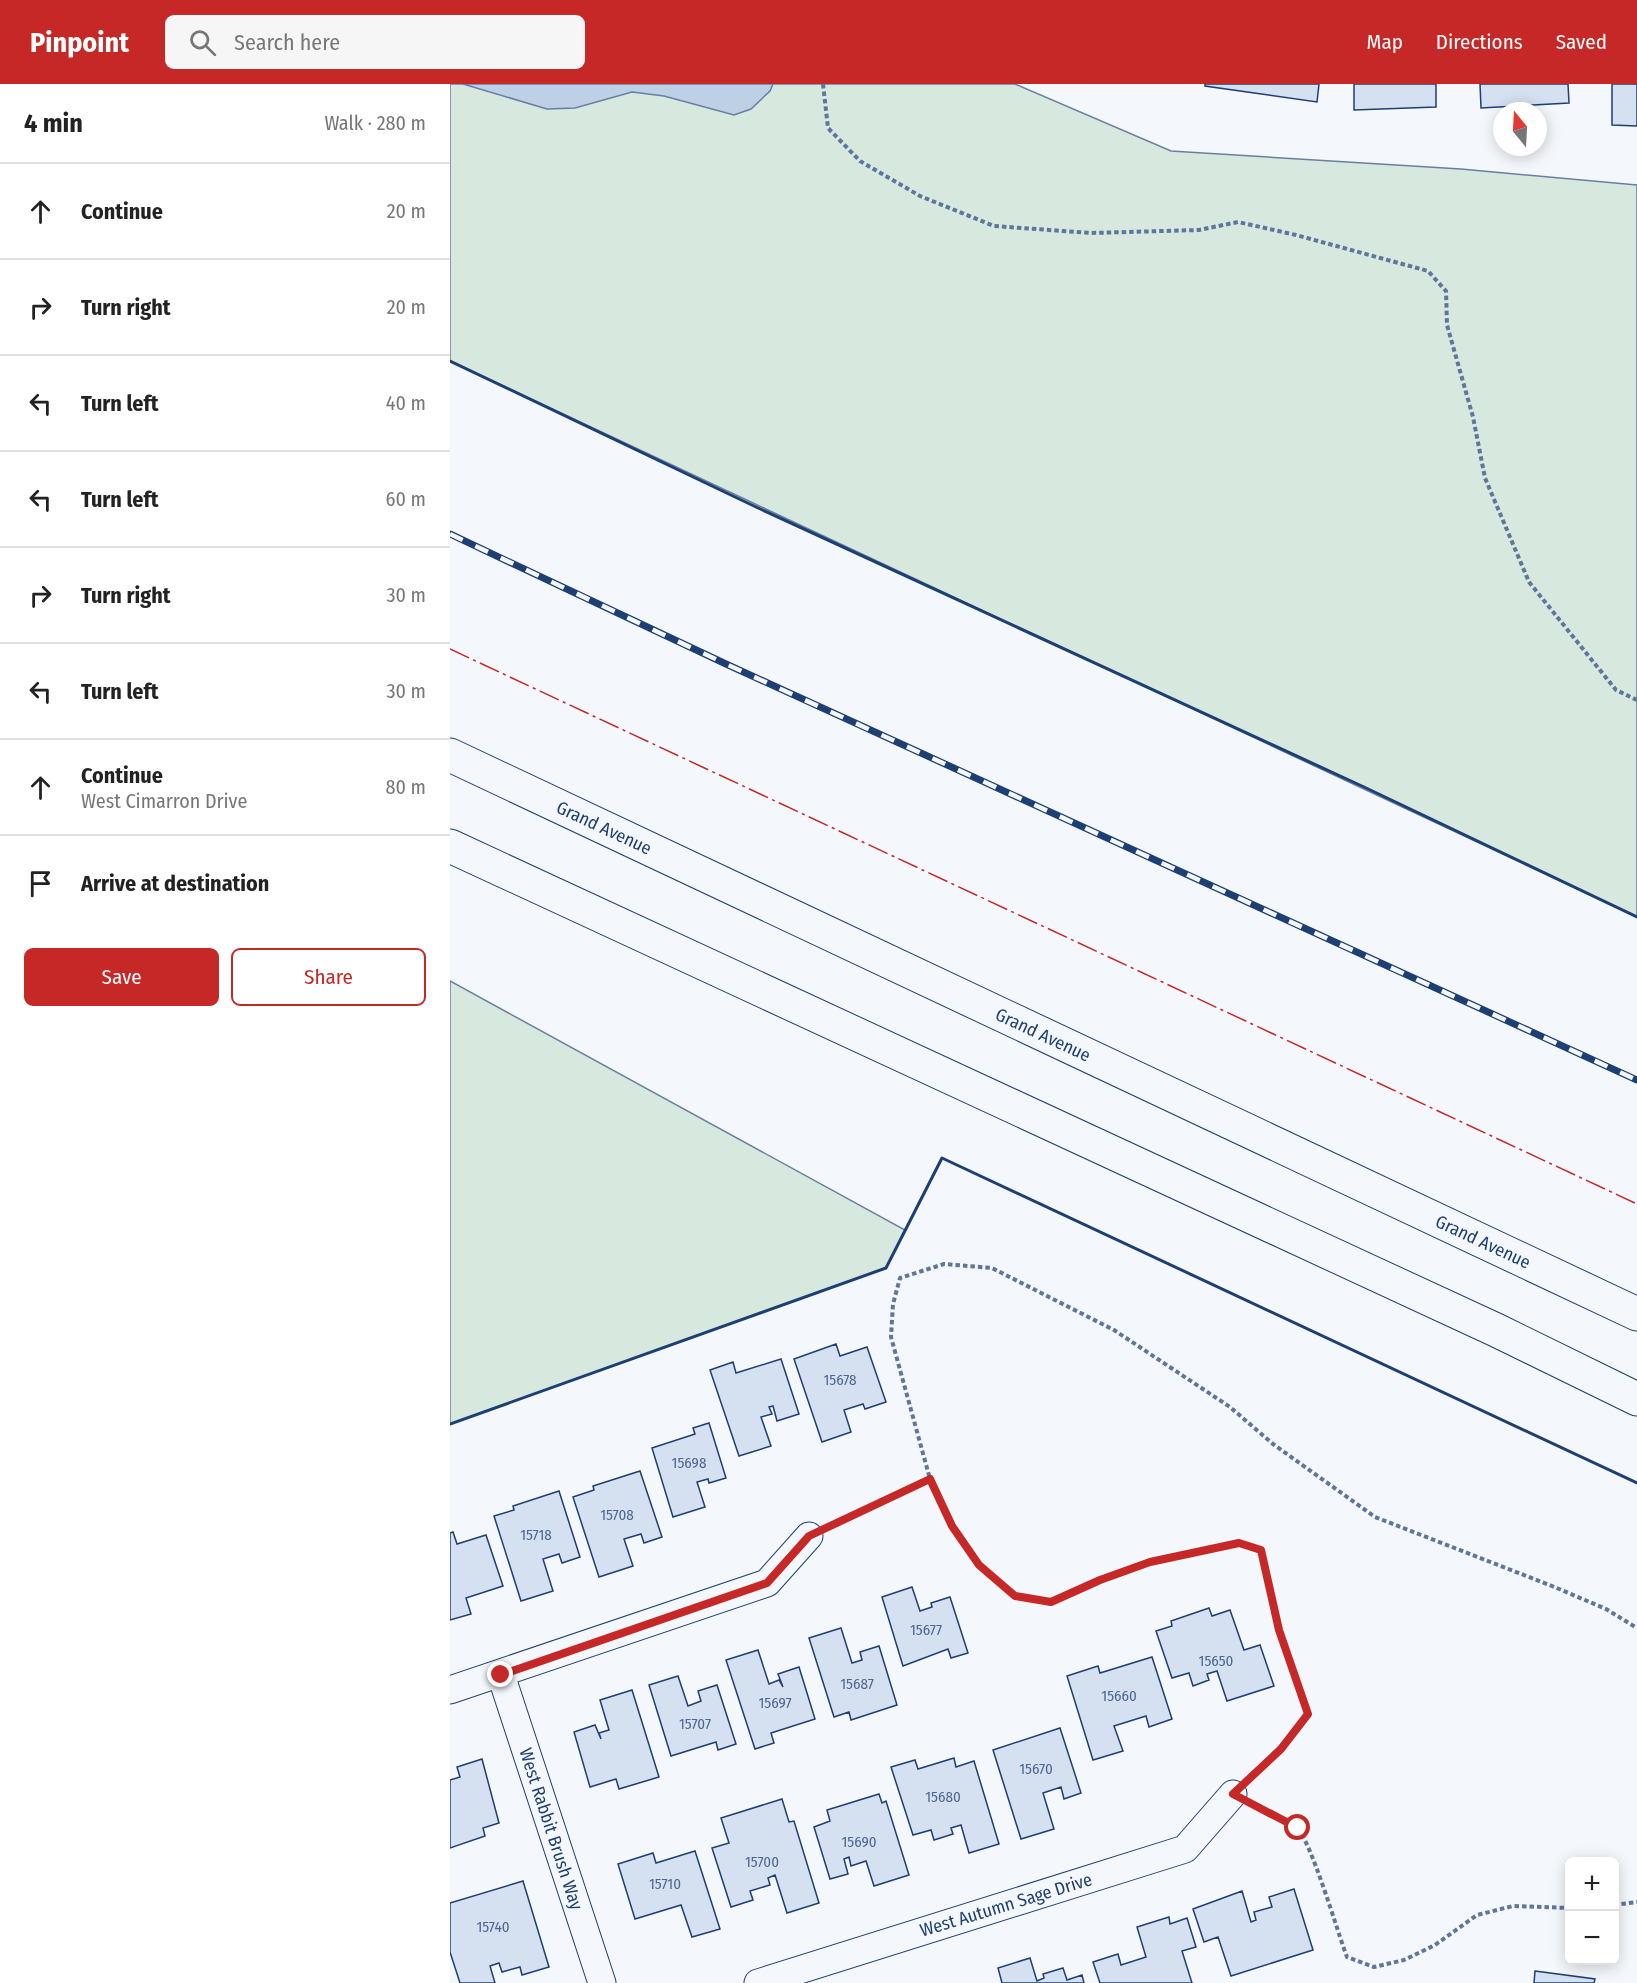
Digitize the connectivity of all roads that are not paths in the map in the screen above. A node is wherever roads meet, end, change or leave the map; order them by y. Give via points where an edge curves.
1 (450, 755) edge
2 (450, 846) edge
3 (1637, 1314) edge
4 (1637, 1399) edge
5 (809, 1536) road end
6 (501, 1675) junction
7 (450, 1690) edge
8 (1233, 1794) road end
9 (602, 1983) edge
10 (758, 1983) edge

1 - 3 highway, Grand Avenue
2 - 4 highway via 1496,1330
5 - 6 street via 767,1583
6 - 7 street
6 - 9 street, West Rabbit Brush Way
8 - 10 street, West Autumn Sage Drive via 1185,1849

